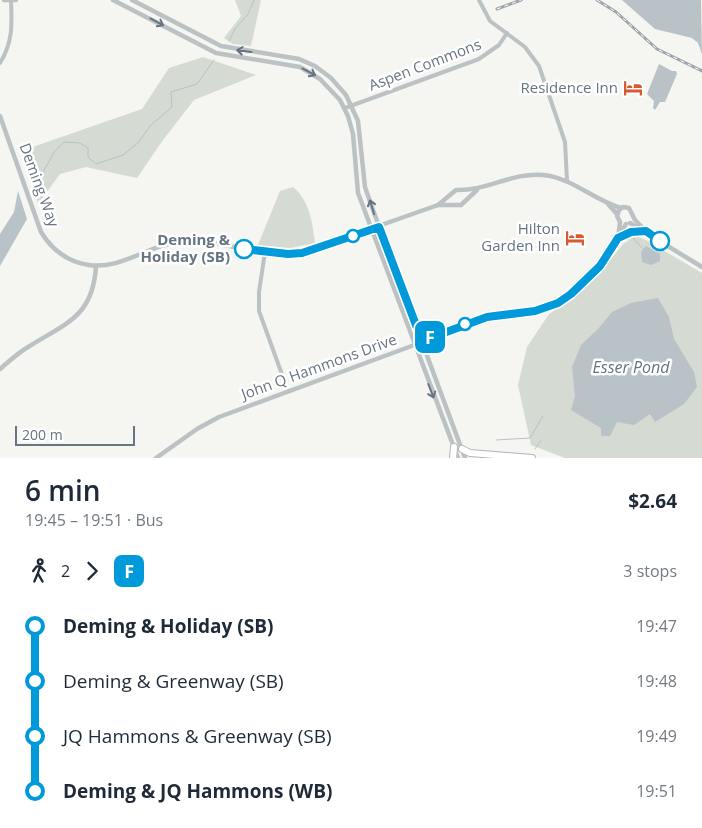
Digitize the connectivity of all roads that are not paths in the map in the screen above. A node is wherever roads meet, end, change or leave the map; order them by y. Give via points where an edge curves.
1 (4, 0) edge
2 (11, 0) edge
3 (16, 0) edge
4 (114, 0) edge
5 (132, 0) edge
6 (479, 0) edge
7 (507, 33) junction
8 (0, 62) edge
9 (352, 104) junction
10 (345, 108) junction
11 (0, 116) edge
12 (568, 180) junction
13 (477, 190) junction
14 (608, 204) junction
15 (438, 205) junction
16 (621, 208) junction
17 (617, 214) junction
18 (634, 217) junction
19 (620, 222) junction
20 (628, 223) junction
21 (379, 227) junction
22 (371, 229) junction
23 (646, 231) junction
24 (618, 238) junction
25 (265, 252) junction
26 (96, 266) junction
27 (702, 267) edge
28 (422, 341) junction
29 (414, 345) junction
30 (0, 369) edge
31 (288, 391) junction
32 (454, 448) junction
33 (462, 449) junction
34 (156, 458) edge
35 (453, 458) edge
36 (458, 458) edge
37 (466, 458) edge
38 (475, 458) edge
39 (516, 458) edge
40 (532, 458) edge

1 - 2 street
2 - 3 street
2 - 8 street via 11,37
4 -> 10 street via 216,53 288,64 305,70 328,85
9 -> 5 street via 340,86 309,63 282,55 221,46
6 - 7 street via 490,21
7 - 9 street, Aspen Commons via 498,45 479,59
7 - 12 street via 530,52 539,66 565,142
9 - 10 street, Aspen Commons
21 -> 9 street via 365,187 360,128
10 - 22 street via 353,134 358,193
11 - 26 street, Deming Way via 45,238 69,259
12 - 13 street, Deming Way via 529,175
12 - 14 street, Deming Way
13 - 15 street, Deming Way via 453,191
13 - 15 street, Deming Way via 461,205
14 - 16 street, Deming Way
14 - 17 street, Deming Way
15 - 21 street, Deming Way
16 - 17 street
16 - 18 street via 629,208
17 - 19 street
18 - 20 street
18 - 23 street
19 - 20 street
19 - 24 street, John Q Hammons Drive
20 - 23 street
20 - 24 street, John Q Hammons Drive
21 - 22 street, Deming Way
21 - 28 street
22 - 25 street, Deming Way via 302,253
22 - 29 street
23 - 24 street via 631,232
23 - 27 street
24 - 28 street, John Q Hammons Drive via 600,266 558,303 535,311 487,317
25 - 26 street, Deming Way via 178,242
25 - 31 street via 259,311
26 - 30 street via 91,295 78,315
28 - 29 street, John Q Hammons Drive
28 - 33 street
29 - 31 street, John Q Hammons Drive
29 -> 32 street
31 - 34 street, John Q Hammons Drive via 210,420
32 - 35 highway
32 - 36 street
33 - 37 street
33 - 40 highway via 470,453
38 - 39 highway

